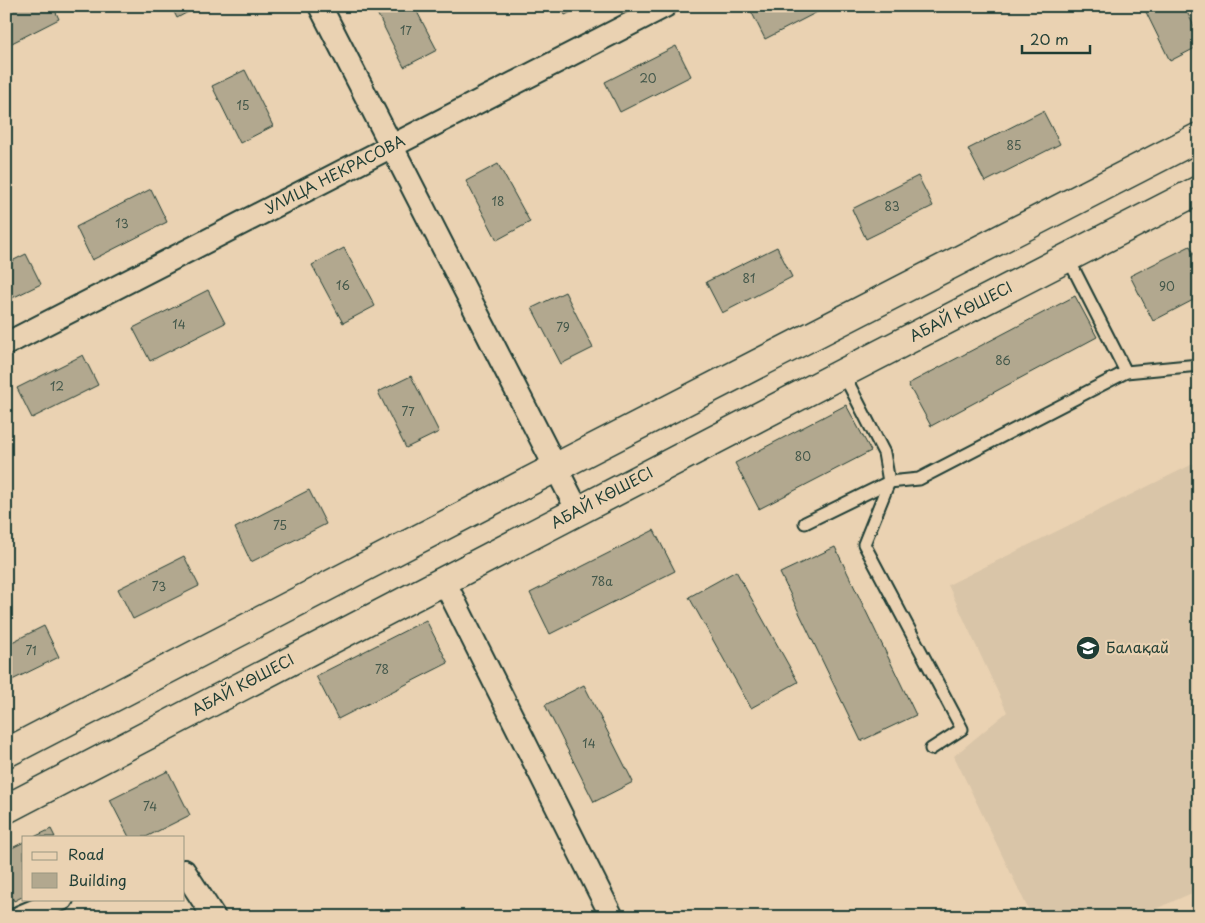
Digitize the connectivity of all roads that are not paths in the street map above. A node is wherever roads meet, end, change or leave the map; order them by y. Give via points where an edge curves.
1 (320, 6) edge
2 (665, 6) edge
3 (1199, 137) edge
4 (391, 146) junction
5 (1199, 190) edge
6 (1068, 258) junction
7 (6, 344) edge
8 (1199, 365) edge
9 (1126, 372) junction
10 (843, 373) junction
11 (555, 468) junction
12 (889, 482) junction
13 (578, 511) junction
14 (805, 523) dead end
15 (444, 581) junction
16 (930, 749) dead end
17 (6, 753) edge
18 (6, 810) edge
19 (185, 873) edge
20 (60, 900) edge
21 (20, 917) edge
22 (214, 917) edge
23 (612, 917) edge

1 - 4 street
2 - 4 street, УЛИЦА НЕКРАСОВА
3 - 11 street
4 - 7 street, УЛИЦА НЕКРАСОВА
4 - 11 street
5 - 6 street, АБАЙ КӨШЕСІ
6 - 9 lane
6 - 10 street, АБАЙ КӨШЕСІ
8 - 9 lane
9 - 12 lane via 919,479
10 - 12 lane via 884,453
10 - 13 street, АБАЙ КӨШЕСІ
11 - 13 street
11 - 17 street
12 - 14 lane
12 - 16 lane via 864,544 962,729
13 - 15 street, АБАЙ КӨШЕСІ
15 - 18 street, АБАЙ КӨШЕСІ
15 - 23 street
19 - 22 street
20 - 21 street

